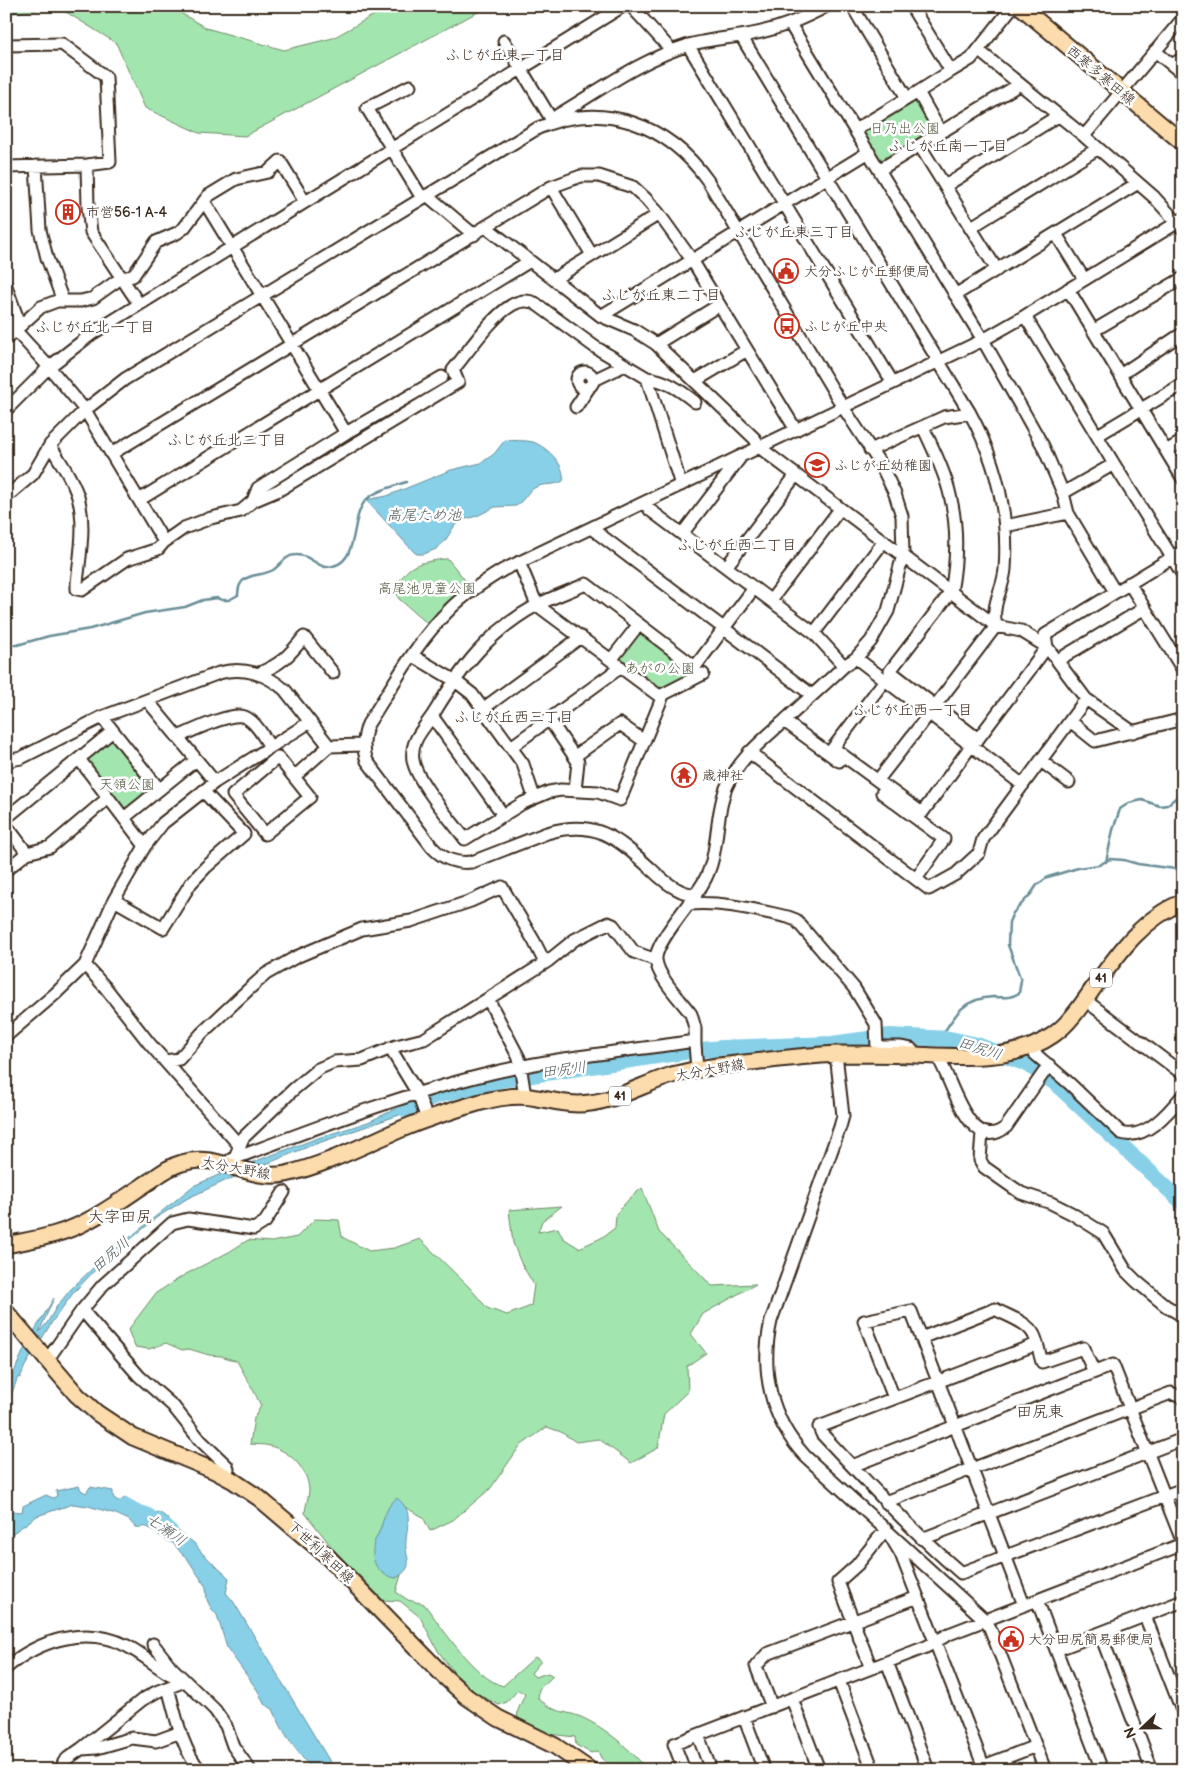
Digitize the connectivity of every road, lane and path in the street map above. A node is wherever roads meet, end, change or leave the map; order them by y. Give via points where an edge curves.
1 (623, 6) edge
2 (631, 6) edge
3 (827, 6) edge
4 (852, 6) edge
5 (911, 6) edge
6 (1013, 6) edge
7 (1020, 6) edge
8 (1183, 20) edge
9 (790, 24) junction
10 (741, 36) junction
11 (504, 41) dead end
12 (6, 45) edge
13 (688, 45) junction
14 (978, 50) junction
15 (672, 51) junction
16 (1155, 51) junction
17 (1183, 58) edge
18 (1172, 65) junction
19 (521, 69) junction
20 (951, 71) junction
21 (1183, 74) edge
22 (1020, 84) junction
23 (410, 86) dead end
24 (1121, 91) junction
25 (912, 95) junction
26 (1058, 116) junction
27 (553, 122) junction
28 (855, 130) junction
29 (940, 133) junction
30 (1084, 136) junction
31 (1183, 143) edge
32 (920, 146) junction
33 (392, 148) junction
34 (1097, 149) junction
35 (869, 152) junction
36 (87, 164) junction
37 (36, 166) junction
38 (6, 167) edge
39 (879, 170) junction
40 (827, 178) junction
41 (1138, 183) junction
42 (945, 186) junction
43 (551, 187) junction
44 (425, 196) junction
45 (204, 201) junction
46 (306, 202) junction
47 (785, 204) junction
48 (659, 214) junction
49 (1181, 223) edge
50 (486, 227) junction
51 (970, 228) junction
52 (738, 232) junction
53 (474, 234) junction
54 (1056, 234) junction
55 (232, 247) junction
56 (592, 256) junction
57 (692, 260) junction
58 (530, 261) junction
59 (996, 270) junction
60 (122, 278) junction
61 (1183, 278) edge
62 (554, 279) junction
63 (1084, 279) junction
64 (6, 286) edge
65 (1068, 289) junction
66 (955, 295) junction
67 (262, 296) junction
68 (63, 301) junction
69 (139, 304) junction
70 (719, 305) junction
71 (601, 316) junction
72 (1026, 316) junction
73 (6, 321) edge
74 (16, 331) junction
75 (1093, 331) junction
76 (1183, 333) edge
77 (6, 339) edge
78 (983, 340) junction
79 (656, 344) junction
80 (292, 345) junction
81 (747, 350) junction
82 (939, 361) junction
83 (625, 365) junction
84 (49, 367) junction
85 (1120, 375) junction
86 (442, 377) dead end
87 (647, 378) junction
88 (695, 381) junction
89 (893, 383) junction
90 (1183, 384) edge
91 (320, 390) junction
92 (695, 402) dead end
93 (576, 407) dead end
94 (843, 407) junction
95 (1141, 409) junction
96 (6, 410) edge
97 (85, 410) junction
98 (970, 413) junction
99 (923, 426) junction
100 (796, 430) junction
101 (346, 433) junction
102 (1098, 435) junction
103 (1183, 441) edge
104 (50, 444) junction
105 (759, 448) junction
106 (870, 450) junction
107 (1166, 451) junction
108 (111, 454) junction
109 (742, 455) junction
110 (1114, 464) junction
111 (796, 475) junction
112 (1183, 479) edge
113 (681, 485) junction
114 (1063, 493) junction
115 (6, 497) edge
116 (139, 500) junction
117 (253, 501) junction
118 (645, 502) junction
119 (840, 509) junction
120 (1068, 513) junction
121 (1005, 526) junction
122 (591, 528) junction
123 (682, 534) junction
124 (884, 541) junction
125 (164, 542) junction
126 (1183, 551) edge
127 (902, 555) junction
128 (1172, 558) junction
129 (519, 562) junction
130 (726, 567) junction
131 (1183, 575) edge
132 (1129, 583) junction
133 (754, 588) junction
134 (951, 592) junction
135 (1115, 592) junction
136 (771, 600) junction
137 (537, 605) junction
138 (1145, 608) junction
139 (639, 624) junction
140 (996, 626) junction
141 (724, 628) junction
142 (814, 634) junction
143 (581, 638) junction
144 (1047, 647) junction
145 (413, 656) junction
146 (856, 658) junction
147 (1058, 660) junction
148 (616, 664) junction
149 (844, 666) junction
150 (1183, 670) edge
151 (333, 673) dead end
152 (257, 674) junction
153 (703, 674) dead end
154 (454, 680) junction
155 (885, 680) junction
156 (812, 695) junction
157 (660, 696) junction
158 (1086, 699) junction
159 (147, 700) junction
160 (484, 708) junction
161 (932, 710) junction
162 (102, 716) junction
163 (432, 716) junction
164 (549, 719) junction
165 (1183, 719) edge
166 (784, 720) junction
167 (1070, 721) junction
168 (310, 722) junction
169 (113, 731) junction
170 (1133, 732) junction
171 (178, 737) junction
172 (644, 741) junction
173 (363, 745) junction
174 (329, 746) junction
175 (972, 746) junction
176 (270, 747) junction
177 (511, 747) junction
178 (749, 752) junction
179 (574, 756) junction
180 (78, 759) junction
181 (196, 760) junction
182 (1041, 761) junction
183 (6, 762) edge
184 (294, 777) junction
185 (878, 780) junction
186 (215, 782) junction
187 (1069, 782) dead end
188 (1023, 785) junction
189 (159, 790) junction
190 (575, 790) junction
191 (203, 791) junction
192 (534, 797) junction
193 (108, 798) junction
194 (504, 816) junction
195 (6, 818) edge
196 (124, 818) junction
197 (6, 825) edge
198 (145, 846) junction
199 (27, 853) junction
200 (6, 870) edge
201 (916, 879) junction
202 (114, 900) junction
203 (692, 900) junction
204 (1183, 902) edge
205 (656, 960) junction
206 (545, 963) junction
207 (85, 965) junction
208 (488, 999) junction
209 (1085, 1000) junction
210 (6, 1036) edge
211 (695, 1042) junction
212 (390, 1048) junction
213 (1023, 1049) junction
214 (836, 1054) junction
215 (914, 1055) junction
216 (941, 1056) junction
217 (165, 1061) junction
218 (697, 1064) junction
219 (1049, 1065) junction
220 (520, 1067) junction
221 (1183, 1074) edge
222 (524, 1090) junction
223 (418, 1094) junction
224 (1183, 1095) edge
225 (425, 1114) junction
226 (982, 1132) junction
227 (239, 1146) junction
228 (229, 1163) junction
229 (284, 1192) dead end
230 (6, 1246) edge
231 (82, 1310) junction
232 (6, 1312) edge
233 (1183, 1316) edge
234 (921, 1338) junction
235 (1036, 1344) junction
236 (45, 1356) junction
237 (1094, 1372) junction
238 (938, 1382) junction
239 (894, 1398) junction
240 (1183, 1398) edge
241 (1130, 1408) junction
242 (955, 1426) junction
243 (1183, 1438) edge
244 (1147, 1452) junction
245 (852, 1466) junction
246 (971, 1469) junction
247 (224, 1475) junction
248 (1183, 1489) edge
249 (1164, 1496) junction
250 (885, 1502) junction
251 (988, 1513) junction
252 (886, 1529) junction
253 (922, 1539) junction
254 (1183, 1544) edge
255 (1005, 1556) junction
256 (918, 1597) junction
257 (1036, 1600) junction
258 (1183, 1601) edge
259 (1024, 1605) junction
260 (1145, 1616) junction
261 (986, 1620) junction
262 (853, 1621) junction
263 (1100, 1633) junction
264 (936, 1642) junction
265 (153, 1644) dead end
266 (1056, 1650) junction
267 (887, 1662) junction
268 (6, 1668) edge
269 (871, 1668) junction
270 (839, 1681) junction
271 (185, 1682) junction
272 (168, 1688) junction
273 (792, 1699) junction
274 (772, 1707) junction
275 (1183, 1713) edge
276 (744, 1717) junction
277 (181, 1732) junction
278 (698, 1735) junction
279 (1036, 1746) junction
280 (81, 1750) junction
281 (980, 1768) edge
282 (61, 1770) edge
283 (200, 1770) edge
284 (250, 1770) edge
285 (590, 1770) edge
286 (684, 1770) edge
287 (711, 1770) edge
288 (764, 1770) edge
289 (820, 1770) edge
290 (873, 1770) edge
291 (928, 1770) edge
292 (1045, 1770) edge
293 (1102, 1770) edge
294 (1152, 1770) edge

1 - 19 street
2 - 15 street
3 - 9 street
4 - 25 street
5 - 20 street
6 - 14 street
7 - 24 main road, 西寒多寒田線
8 - 16 street
9 - 10 street
9 - 28 street
10 - 13 street
10 - 40 street
11 - 19 street
12 - 36 street via 62,44 106,77 110,162
13 - 15 street
13 - 47 street
14 - 20 street via 971,59
14 - 22 street
15 - 27 street via 609,84 558,115
16 - 18 street
16 - 24 street
17 - 18 street
18 - 21 street
19 - 27 street
19 - 33 street
20 - 25 street
22 - 26 street
22 - 29 street
23 - 33 street via 368,108
24 - 30 street
24 - 31 main road, 西寒多寒田線
25 - 28 street
25 - 29 street
26 - 30 street
26 - 42 street
27 - 44 street via 519,138
27 - 52 street via 583,116 613,118 638,124 662,136 700,169
28 - 35 street
29 - 32 street
30 - 34 street
32 - 39 street
32 - 42 street
33 - 44 street
33 - 46 street
34 - 41 street
34 - 51 street
35 - 39 street
35 - 40 street
36 - 37 street
36 - 60 street via 91,232
37 - 38 street
37 - 68 street via 40,230
39 - 66 street
40 - 47 street
40 - 82 street
41 - 49 street
41 - 54 street
42 - 51 street
43 - 48 street via 582,176 599,176 633,187
43 - 50 street
43 - 56 street
44 - 53 street
44 - 67 street
45 - 46 street via 231,182 268,172 280,161
45 - 55 street
45 - 60 street via 184,228 156,242 134,275
46 - 55 street
47 - 52 street
47 - 89 street
48 - 56 street
48 - 57 street
49 - 63 street
50 - 53 street
50 - 58 street
51 - 59 street
52 - 57 street
52 - 94 street
53 - 80 street
54 - 59 street
54 - 63 street
55 - 67 street
55 - 69 street
56 - 62 street
57 - 70 street
57 - 71 street
58 - 62 street
58 - 91 street
59 - 66 street
60 - 68 street via 93,298
60 - 69 street
61 - 75 street
62 - 71 street
63 - 65 street
64 - 74 street via 16,314
65 - 72 street
65 - 75 street
66 - 78 street
67 - 80 street
67 - 97 street via 125,379
68 - 74 street via 41,307
69 - 84 street via 92,333
70 - 79 street
70 - 81 street
71 - 79 street
72 - 78 street
72 - 102 street
73 - 74 street via 10,320
74 - 77 street
74 - 84 street
75 - 85 street
76 - 85 street
78 - 82 street
78 - 114 street via 1043,446
79 - 88 street
80 - 91 street
80 - 108 street
81 - 88 street
81 - 100 street
82 - 89 street
82 - 98 street
83 - 87 street
83 - 93 street via 596,378
83 - 117 street via 535,303 518,302 499,314 454,370 458,382 279,490
84 - 96 street
84 - 97 street
85 - 95 street
86 - 101 street
87 - 92 street via 678,388
87 - 113 street
88 - 105 street via 755,439
89 - 94 street
90 - 95 street
91 - 101 street
91 - 116 street
94 - 100 street
94 - 106 street
95 - 102 street
95 - 107 street
97 - 104 street
97 - 108 street
98 - 99 street via 944,417
98 - 121 street via 994,467
99 - 106 street
99 - 134 street via 946,480 954,517 956,545
100 - 105 street
101 - 117 street via 258,488
102 - 110 street
103 - 107 street
104 - 115 street via 33,474
104 - 125 street via 80,503 82,543 77,589 82,590 127,559 158,549
105 - 109 street
105 - 111 street
106 - 127 street via 881,465 902,516
107 - 112 street
108 - 116 street
109 - 113 street
109 - 123 street
110 - 114 street
110 - 128 street
111 - 119 street
111 - 130 street
113 - 118 street
114 - 120 street
116 - 125 street
117 - 125 street via 241,511 184,528
118 - 122 street
118 - 123 street via 650,510
119 - 124 street
119 - 136 street
120 - 121 street
120 - 135 street
121 - 140 street via 1005,572 995,610
122 - 129 street
122 - 141 street
123 - 130 street
124 - 127 street
124 - 142 street
126 - 128 street
127 - 134 street
127 - 146 street via 888,611 871,641
128 - 131 street
128 - 132 street
129 - 137 street
129 - 145 street via 490,578 451,608
130 - 133 street
132 - 135 street
132 - 138 street
133 - 136 street
133 - 141 street
134 - 140 street
134 - 161 street via 890,671
135 - 144 street via 1045,635
136 - 142 street
137 - 139 street via 586,584
137 - 143 street
137 - 154 street via 486,642
138 - 147 street
138 - 150 street
139 - 141 street via 695,667
139 - 148 street
140 - 144 street via 1020,631
140 - 161 street
141 - 156 street
142 - 149 street
143 - 148 street
143 - 160 street
144 - 147 street
144 - 161 street via 978,739
145 - 154 street
145 - 173 street via 368,724
146 - 149 street
146 - 155 street
147 - 158 street
148 - 157 street
148 - 164 street
149 - 156 street
151 - 152 street via 304,637 288,657
152 - 159 street via 227,671
152 - 168 street via 285,690
153 - 157 street
154 - 160 street
154 - 163 street
155 - 161 street
155 - 185 street via 833,748
156 - 166 street
157 - 172 street via 662,698
158 - 167 street
158 - 170 street
159 - 162 street
159 - 171 street
160 - 177 street
161 - 175 street
161 - 185 street
162 - 169 street
162 - 183 street via 21,758
163 - 194 street
163 - 194 street via 413,747 415,770 420,778 465,839
164 - 177 street
164 - 179 street
165 - 170 street
166 - 178 street
166 - 201 street via 944,840
167 - 170 street via 1095,740
167 - 182 street
168 - 174 street
168 - 176 street
169 - 180 street
169 - 189 street
171 - 176 street via 238,715 246,717
171 - 181 street
172 - 179 street via 620,724
172 - 190 street via 620,800 598,792
173 - 174 street
173 - 203 street via 374,772 438,853 453,862 472,862 559,829 587,829 613,837 625,845
174 - 184 street
175 - 185 street via 922,813
175 - 188 street
176 - 186 street
177 - 192 street via 523,764
178 - 201 street
178 - 203 street via 726,789 710,869
179 - 190 street via 578,762
180 - 193 street
180 - 195 street
181 - 186 street
181 - 189 street
182 - 187 street
182 - 188 street
184 - 184 street via 310,796 265,834 233,795 278,758
186 - 191 street
188 - 201 street via 983,839 979,853 956,874 929,889
189 - 196 street
190 - 192 street
191 - 198 street via 163,823
191 - 202 street via 244,834 191,883 163,928
192 - 194 street
193 - 196 street
193 - 199 street via 50,847
196 - 198 street
197 - 199 street
198 - 202 street
199 - 200 street
202 - 207 street
203 - 205 street via 659,946
203 - 215 street via 796,920 854,988 876,1026 877,1047 911,1049
204 - 209 main road, 大分大野線 / 41 via 1169,908 1134,935
205 - 206 street via 634,952 608,923 569,944
205 - 211 street via 664,979 692,1018
206 - 208 street
206 - 217 street via 502,887 471,902 411,921 362,929 296,957 266,974 206,1029 179,1059
207 - 210 street
207 - 217 street
208 - 212 street via 424,1039
208 - 220 street via 519,1058
209 - 213 main road, 大分大野線 / 41 via 1063,1027
209 - 221 street
211 - 218 street
211 - 220 street
212 - 223 street
212 - 227 street via 366,1059 334,1062 318,1069 243,1138
213 - 216 main road, 大分大野線 / 41 via 998,1054
213 - 219 street
214 - 215 main road, 大分大野線 / 41
214 - 218 main road, 大分大野線 / 41
214 - 252 street via 843,1116 771,1321 766,1351 767,1374 776,1413 796,1446
215 - 216 main road, 大分大野線 / 41
216 - 226 street via 962,1111
217 - 227 street
218 - 222 main road, 大分大野線 / 41 via 604,1101 572,1104
219 - 224 street via 1121,1134 1128,1136 1154,1124
219 - 226 street via 1006,1127 990,1134
220 - 222 street
220 - 223 street
222 - 225 main road, 大分大野線 / 41
223 - 225 street
223 - 228 street via 351,1115
225 - 228 main road, 大分大野線 / 41 via 401,1129 296,1172 269,1176
226 - 233 street via 980,1160 984,1167 1021,1193 1051,1203 1103,1233 1131,1276
227 - 228 street
228 - 230 main road, 大分大野線 / 41 via 183,1162 72,1228
229 - 231 street via 265,1222 254,1229 194,1219 172,1223 116,1272
231 - 236 street
231 - 247 street via 139,1376 173,1406 206,1447 227,1466
232 - 236 main road, 下世利寒田線
234 - 235 street via 995,1309 1023,1323 1035,1336
234 - 238 street
234 - 239 street via 910,1311 864,1321
235 - 237 street via 1042,1362 1083,1348
235 - 238 street
236 - 247 main road, 下世利寒田線 via 77,1395 111,1423 142,1441
237 - 241 street via 1113,1365
237 - 242 street
238 - 239 street
238 - 242 street
239 - 245 street via 819,1427
240 - 241 street via 1171,1393
241 - 244 street
241 - 246 street
242 - 245 street
242 - 246 street
243 - 244 street
244 - 249 street
244 - 251 street
245 - 250 street
246 - 250 street
246 - 251 street
247 - 285 main road, 下世利寒田線 via 267,1504 309,1540 467,1697 498,1718 555,1746
248 - 249 street
249 - 254 street
249 - 255 street
250 - 253 street
251 - 253 street
251 - 255 street
252 - 256 street via 901,1554
252 - 261 street
252 - 262 street via 857,1565 838,1582
253 - 255 street via 961,1573
254 - 257 street
255 - 259 street
256 - 262 street
256 - 264 street
257 - 259 street
257 - 266 street
258 - 260 street
259 - 261 street
260 - 263 street
260 - 275 street
261 - 264 street
261 - 279 street
262 - 269 street
262 - 274 street via 767,1654 756,1666
263 - 266 street
263 - 294 street
264 - 267 street
264 - 281 street
265 - 271 street
266 - 293 street
267 - 269 street
267 - 291 street
268 - 271 street via 47,1642 95,1636 128,1646 173,1678
269 - 270 street
270 - 273 street
270 - 290 street
271 - 272 street
271 - 284 street via 211,1705
272 - 277 street
272 - 280 street via 142,1700
273 - 274 street
273 - 289 street
274 - 276 street
276 - 278 street
276 - 288 street
277 - 280 street via 156,1741 135,1738
277 - 283 street via 188,1752
278 - 286 street via 674,1744
278 - 287 street
279 - 281 street
279 - 292 street
280 - 282 street via 64,1762

